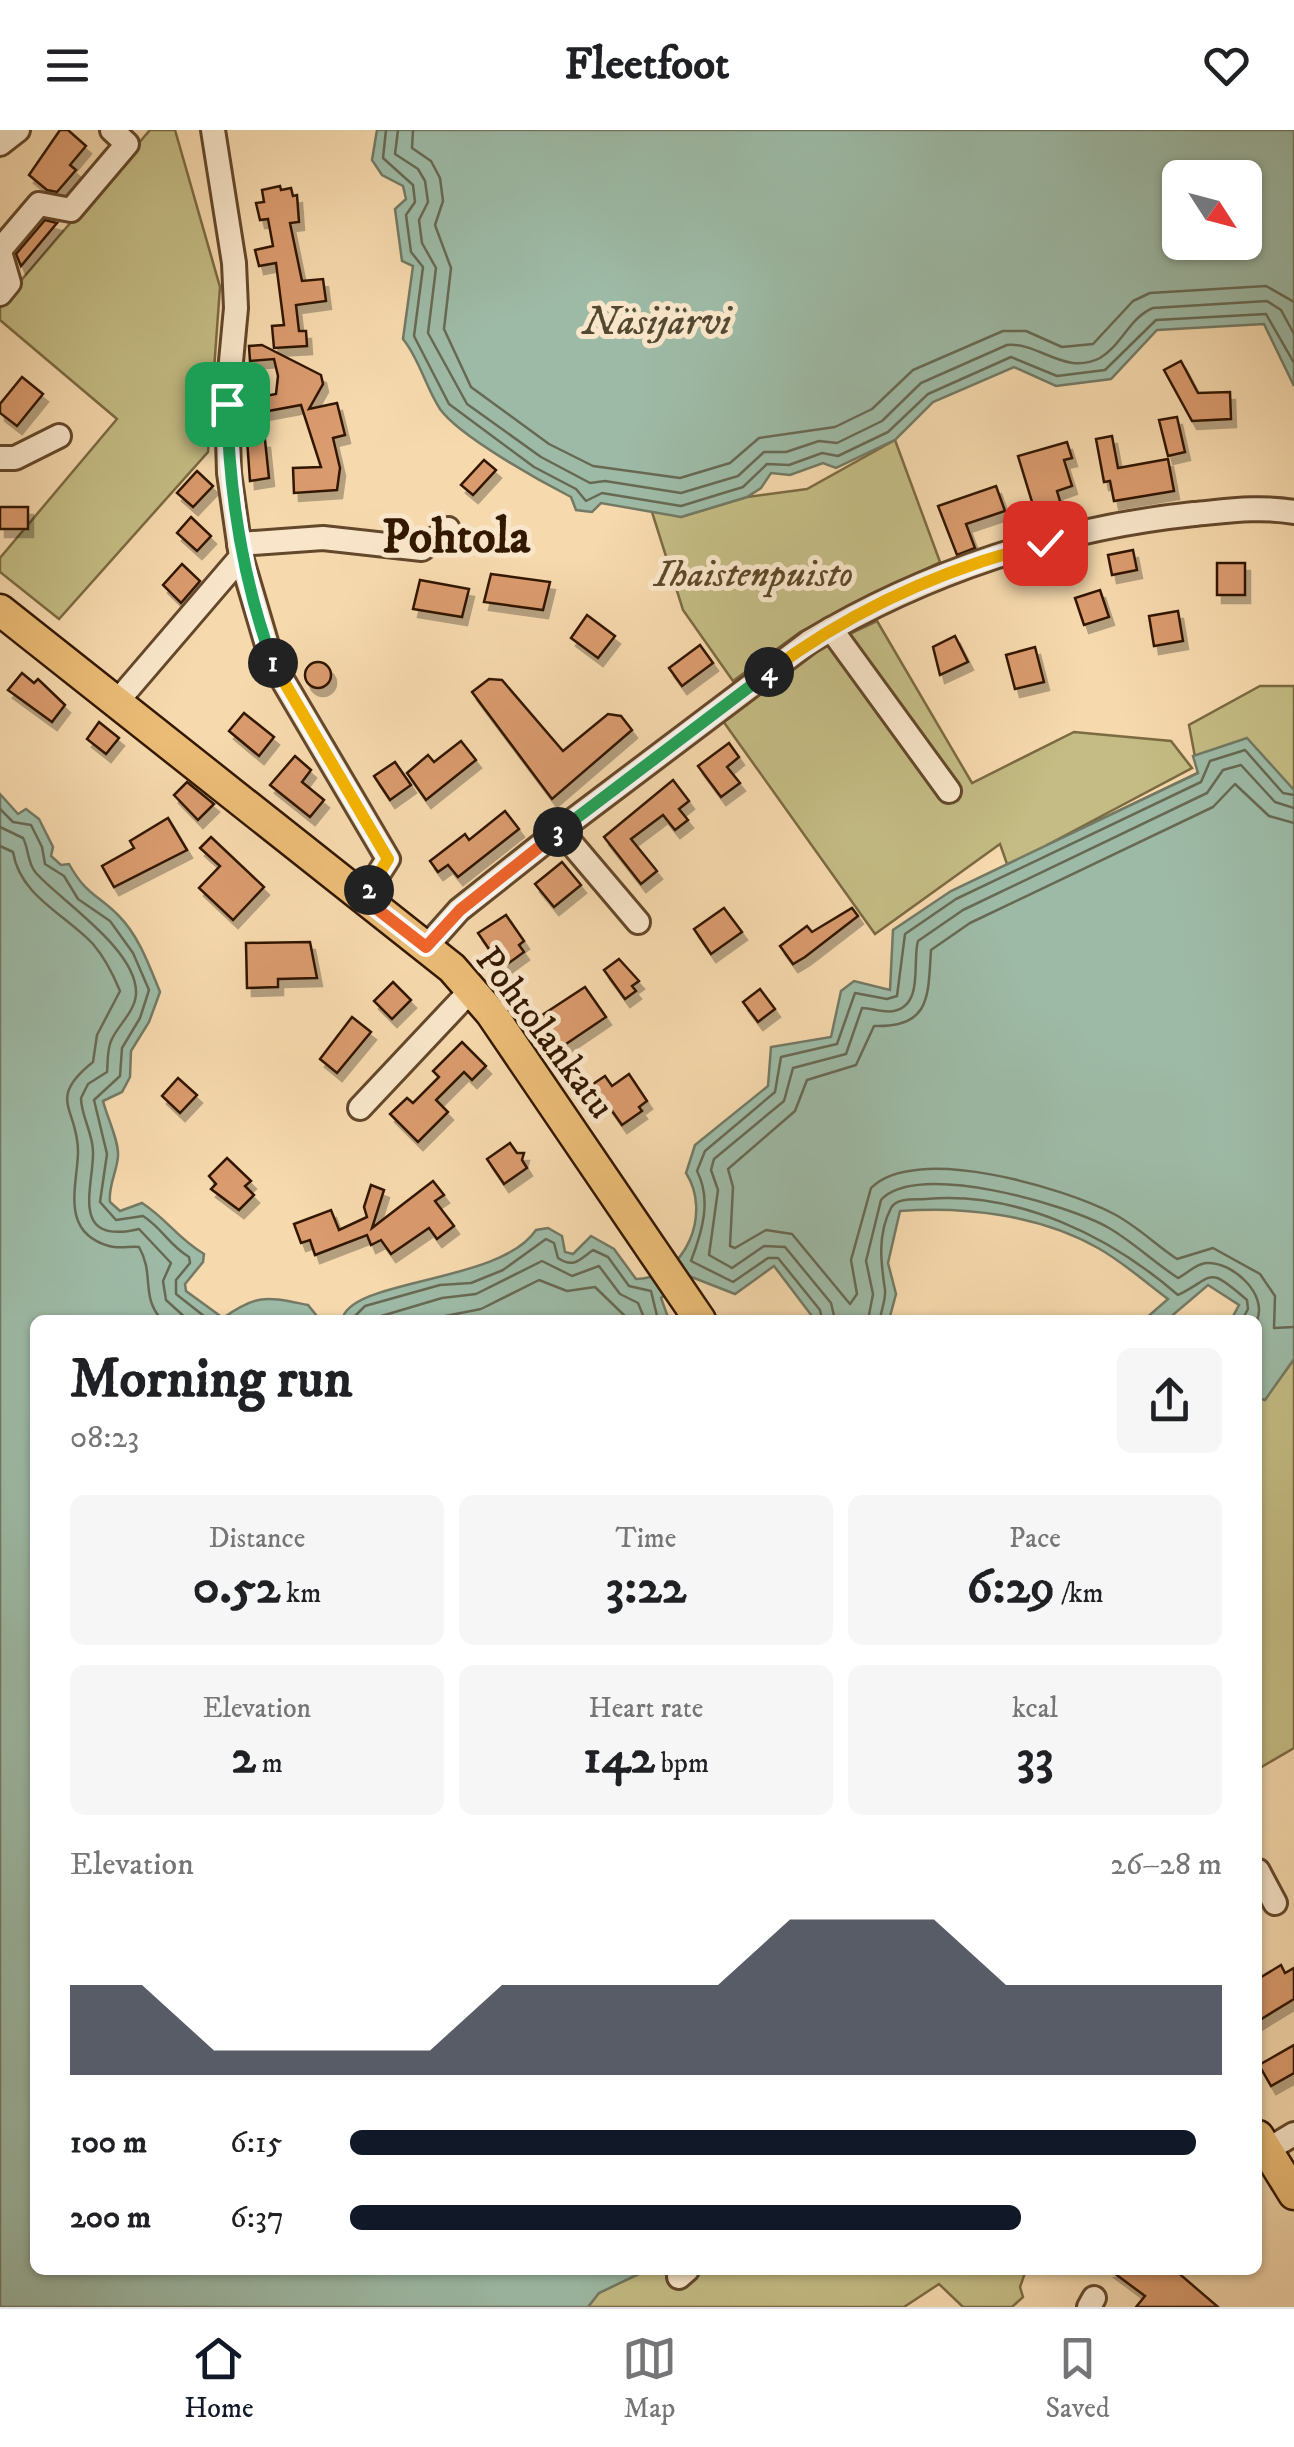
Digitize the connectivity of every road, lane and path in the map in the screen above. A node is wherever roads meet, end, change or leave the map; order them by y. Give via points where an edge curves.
1 (18, 130) edge
2 (112, 130) edge
3 (212, 130) edge
4 (0, 144) edge
5 (0, 251) edge
6 (0, 294) edge
7 (58, 436) dead end
8 (0, 458) edge
9 (1294, 512) edge
10 (448, 529) dead end
11 (240, 550) junction
12 (0, 610) edge
13 (832, 628) junction
14 (116, 704) junction
15 (949, 791) dead end
16 (560, 830) junction
17 (363, 898) junction
18 (638, 922) dead end
19 (426, 947) junction
20 (472, 989) junction
21 (360, 1108) dead end
22 (697, 1315) edge
23 (1262, 1879) edge
24 (1275, 1903) dead end
25 (1294, 2134) edge
26 (1262, 2143) edge
27 (1294, 2194) edge

1 - 4 street
2 - 5 street via 127,144 71,210 39,204
3 - 11 street via 234,264 227,404
5 - 6 street via 9,283
7 - 8 street
9 - 13 street via 1185,515 1076,535 949,572
10 - 11 street via 422,549 323,538
11 - 14 street
11 - 17 street via 272,662 388,859
12 - 14 main road, Pohtolankatu
13 - 15 street
13 - 16 street
14 - 17 main road, Pohtolankatu
16 - 18 street
16 - 19 street via 460,910
17 - 19 main road, Pohtolankatu
19 - 20 main road, Pohtolankatu
20 - 21 street
20 - 22 main road, Pohtolankatu
23 - 24 street
25 - 26 street
26 - 27 main road

